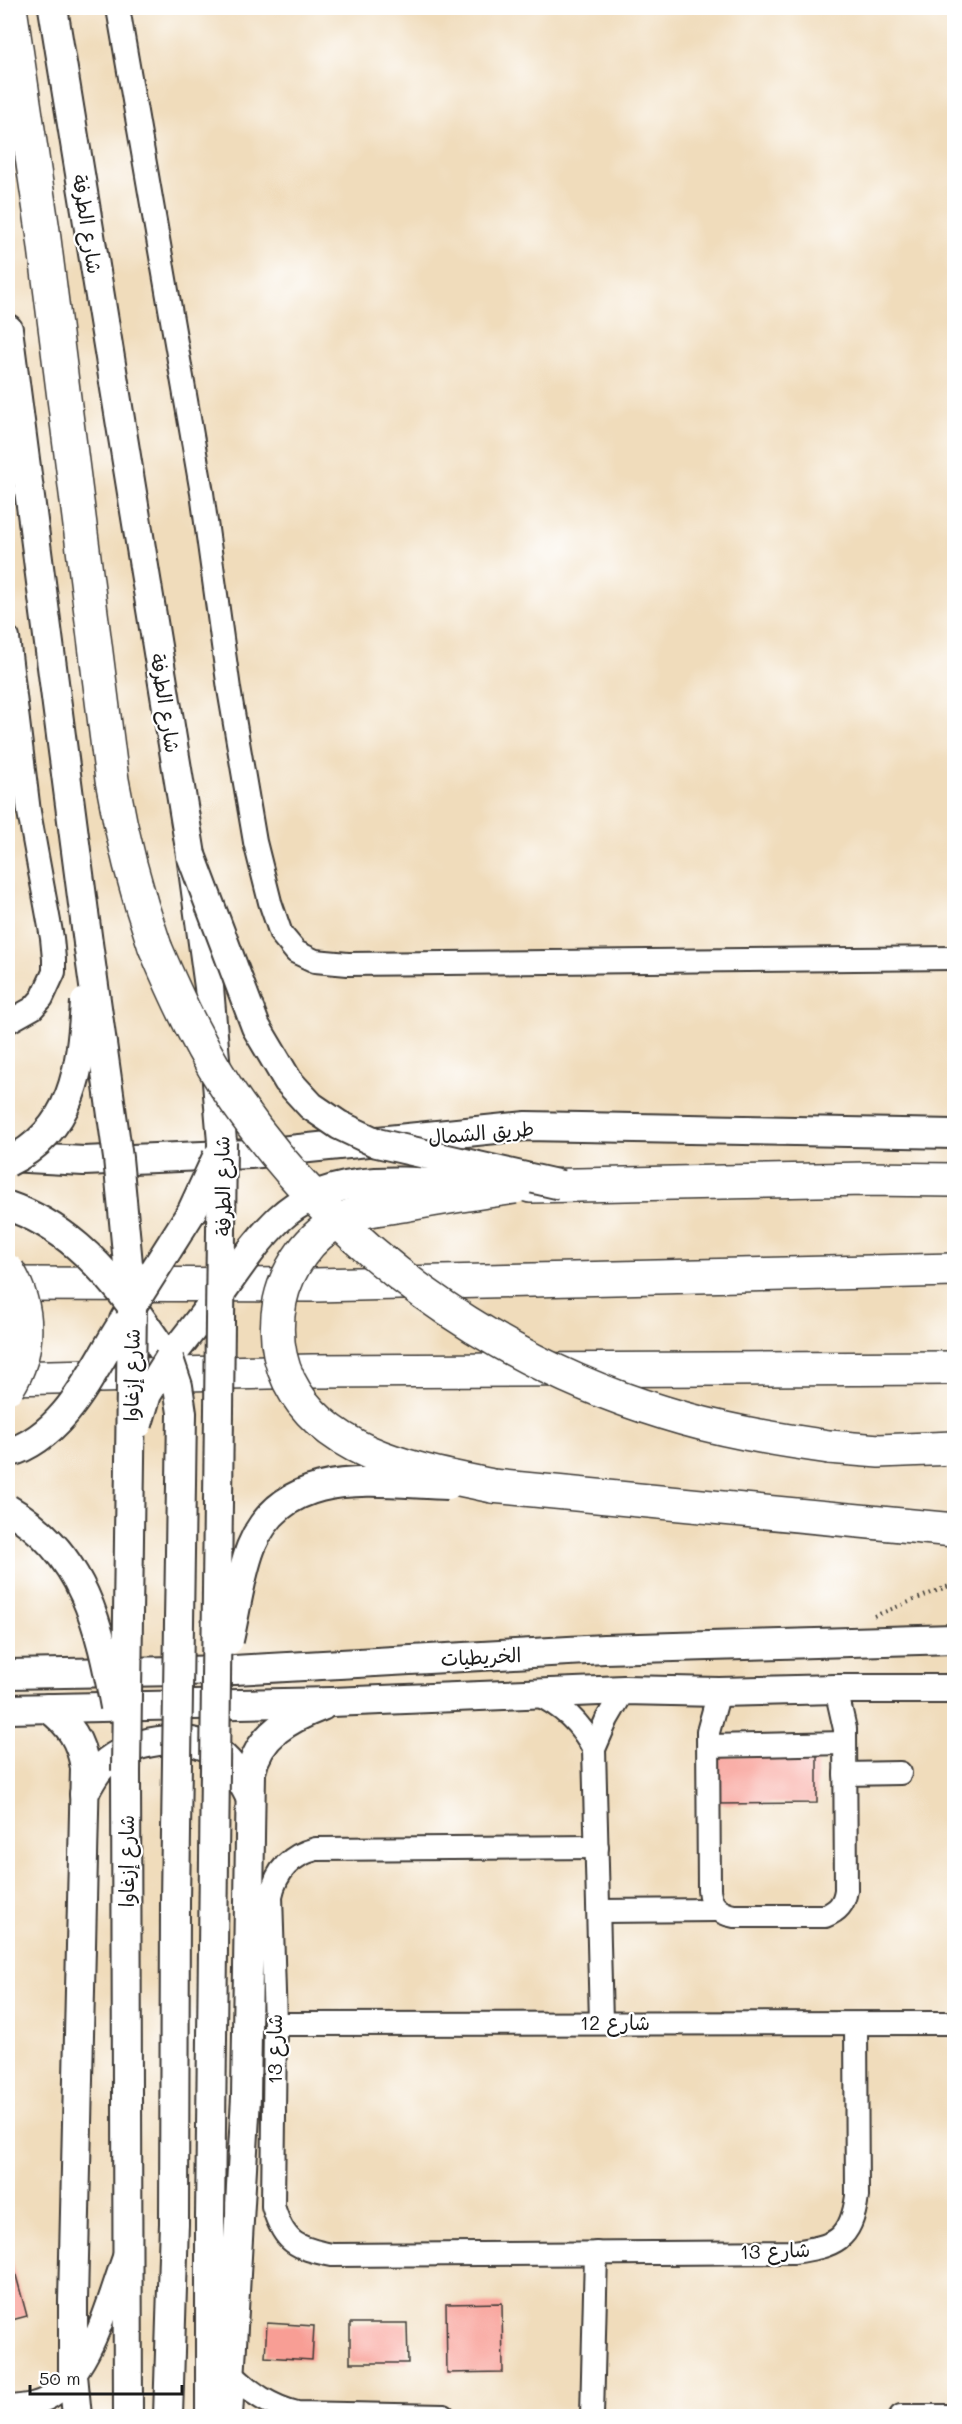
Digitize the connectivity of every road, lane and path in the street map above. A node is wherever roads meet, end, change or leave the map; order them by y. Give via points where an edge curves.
1 (10, 8) edge
2 (53, 8) edge
3 (118, 8) edge
4 (8, 329) edge
5 (8, 638) edge
6 (191, 855) junction
7 (88, 944) junction
8 (954, 958) edge
9 (8, 1022) edge
10 (954, 1134) edge
11 (222, 1142) junction
12 (8, 1160) edge
13 (954, 1180) edge
14 (561, 1185) junction
15 (515, 1186) junction
16 (8, 1206) edge
17 (954, 1270) edge
18 (8, 1271) edge
19 (8, 1284) edge
20 (222, 1291) junction
21 (132, 1306) junction
22 (169, 1359) junction
23 (954, 1368) edge
24 (8, 1378) edge
25 (8, 1387) edge
26 (954, 1448) edge
27 (8, 1453) edge
28 (129, 1480) junction
29 (492, 1486) junction
30 (8, 1509) edge
31 (954, 1530) edge
32 (954, 1639) edge
33 (8, 1674) edge
34 (836, 1689) junction
35 (954, 1689) edge
36 (624, 1690) junction
37 (718, 1692) junction
38 (535, 1693) junction
39 (217, 1695) junction
40 (332, 1702) junction
41 (48, 1708) junction
42 (8, 1709) edge
43 (846, 1743) junction
44 (709, 1746) junction
45 (594, 1749) junction
46 (126, 1772) junction
47 (900, 1773) dead end
48 (845, 1774) junction
49 (84, 1794) junction
50 (250, 1797) junction
51 (597, 1847) junction
52 (717, 1910) junction
53 (599, 1911) junction
54 (602, 2022) junction
55 (954, 2023) edge
56 (275, 2024) junction
57 (856, 2024) junction
58 (128, 2231) junction
59 (596, 2253) junction
60 (232, 2374) junction
61 (73, 2375) junction
62 (8, 2407) edge
63 (312, 2415) edge
64 (77, 2416) edge
65 (128, 2416) edge
66 (168, 2416) edge
67 (210, 2416) edge
68 (228, 2416) edge
69 (444, 2416) edge
70 (592, 2416) edge
71 (902, 2416) edge
72 (954, 2416) edge

1 - 26 highway, bridge via 120,826 134,885 168,977 204,1049 237,1103 285,1166 371,1252 461,1320 547,1367 664,1413 738,1433 829,1447
2 - 6 main road, شارع الطرفة
3 - 8 street via 202,493 255,842 281,934 296,952 315,961 348,964
4 - 7 main road
5 - 9 street via 29,812 54,959 54,972 42,998
6 - 11 main road, شارع الطرفة, bridge via 209,987
6 - 14 main road, bridge via 256,1027 284,1074 311,1106 377,1143
7 - 12 main road, bridge via 81,1053 72,1091 50,1130 32,1147
7 - 21 main road, bridge via 118,1158
10 - 12 main road, طريق الشمال via 526,1126 250,1154
11 - 20 main road, شارع الطرفة, bridge
11 - 21 main road, bridge via 196,1203
13 - 14 highway
14 - 15 highway, bridge
15 - 20 main road, bridge via 385,1181 331,1189 304,1200 280,1219 256,1244
15 - 29 highway, bridge via 372,1210 342,1219 321,1233 289,1272 277,1322 281,1359 290,1383 305,1406 331,1431 396,1462
16 - 21 main road, bridge via 35,1217 75,1243 110,1277
17 - 19 highway via 315,1285
18 - 25 highway, bridge via 22,1303 25,1331 22,1356
20 - 22 main road
20 - 39 main road, شارع الطرفة, bridge
21 - 22 main road
21 - 27 main road, bridge via 60,1419 36,1441
21 - 28 main road, شارع إزغاوا, bridge
22 - 28 main road, bridge via 140,1413
22 - 66 main road, bridge via 182,1413 174,2223
23 - 24 highway via 312,1371
28 - 46 main road, شارع إزغاوا, bridge
29 - 31 highway
29 - 39 main road, bridge via 332,1484 302,1492 283,1503 267,1519 251,1548
30 - 46 main road, bridge via 60,1551 85,1592 102,1644
32 - 33 main road, الخريطيات via 604,1649 234,1670
34 - 35 main road, الخريطيات
34 - 37 main road, الخريطيات
34 - 43 street
36 - 37 main road, الخريطيات
36 - 38 main road, الخريطيات
36 - 45 street
37 - 44 street
38 - 40 main road, الخريطيات
38 - 45 street via 570,1715
39 - 67 main road, bridge
40 - 41 main road, الخريطيات
40 - 50 main road via 280,1727 261,1743 250,1772
41 - 42 main road, الخريطيات
41 - 49 main road via 70,1727 83,1754
43 - 44 street
43 - 48 street
44 - 52 street via 709,1889
45 - 51 street
46 - 58 main road, شارع إزغاوا
47 - 48 street
48 - 52 street via 846,1890 840,1907 825,1916 734,1916
49 - 50 main road via 100,1767 113,1758 143,1743 171,1741 203,1745 217,1752
49 - 61 main road
50 - 60 main road via 246,2097
51 - 53 street
51 - 56 street, شارع 13 via 316,1849 297,1856 277,1877 271,1896
52 - 53 street
53 - 54 street
54 - 56 street, شارع 12
54 - 57 street, شارع 12
55 - 57 street, شارع 12
56 - 59 street, شارع 13 via 273,2206 279,2229 290,2239 308,2250 332,2254
57 - 59 street, شارع 13 via 857,2196 855,2211 843,2235 822,2248 793,2252
58 - 61 street via 99,2327
58 - 65 main road, شارع إزغاوا
59 - 70 street
60 - 63 street via 279,2408
60 - 68 main road
61 - 62 street via 44,2400
61 - 64 main road
63 - 69 street
71 - 72 street

